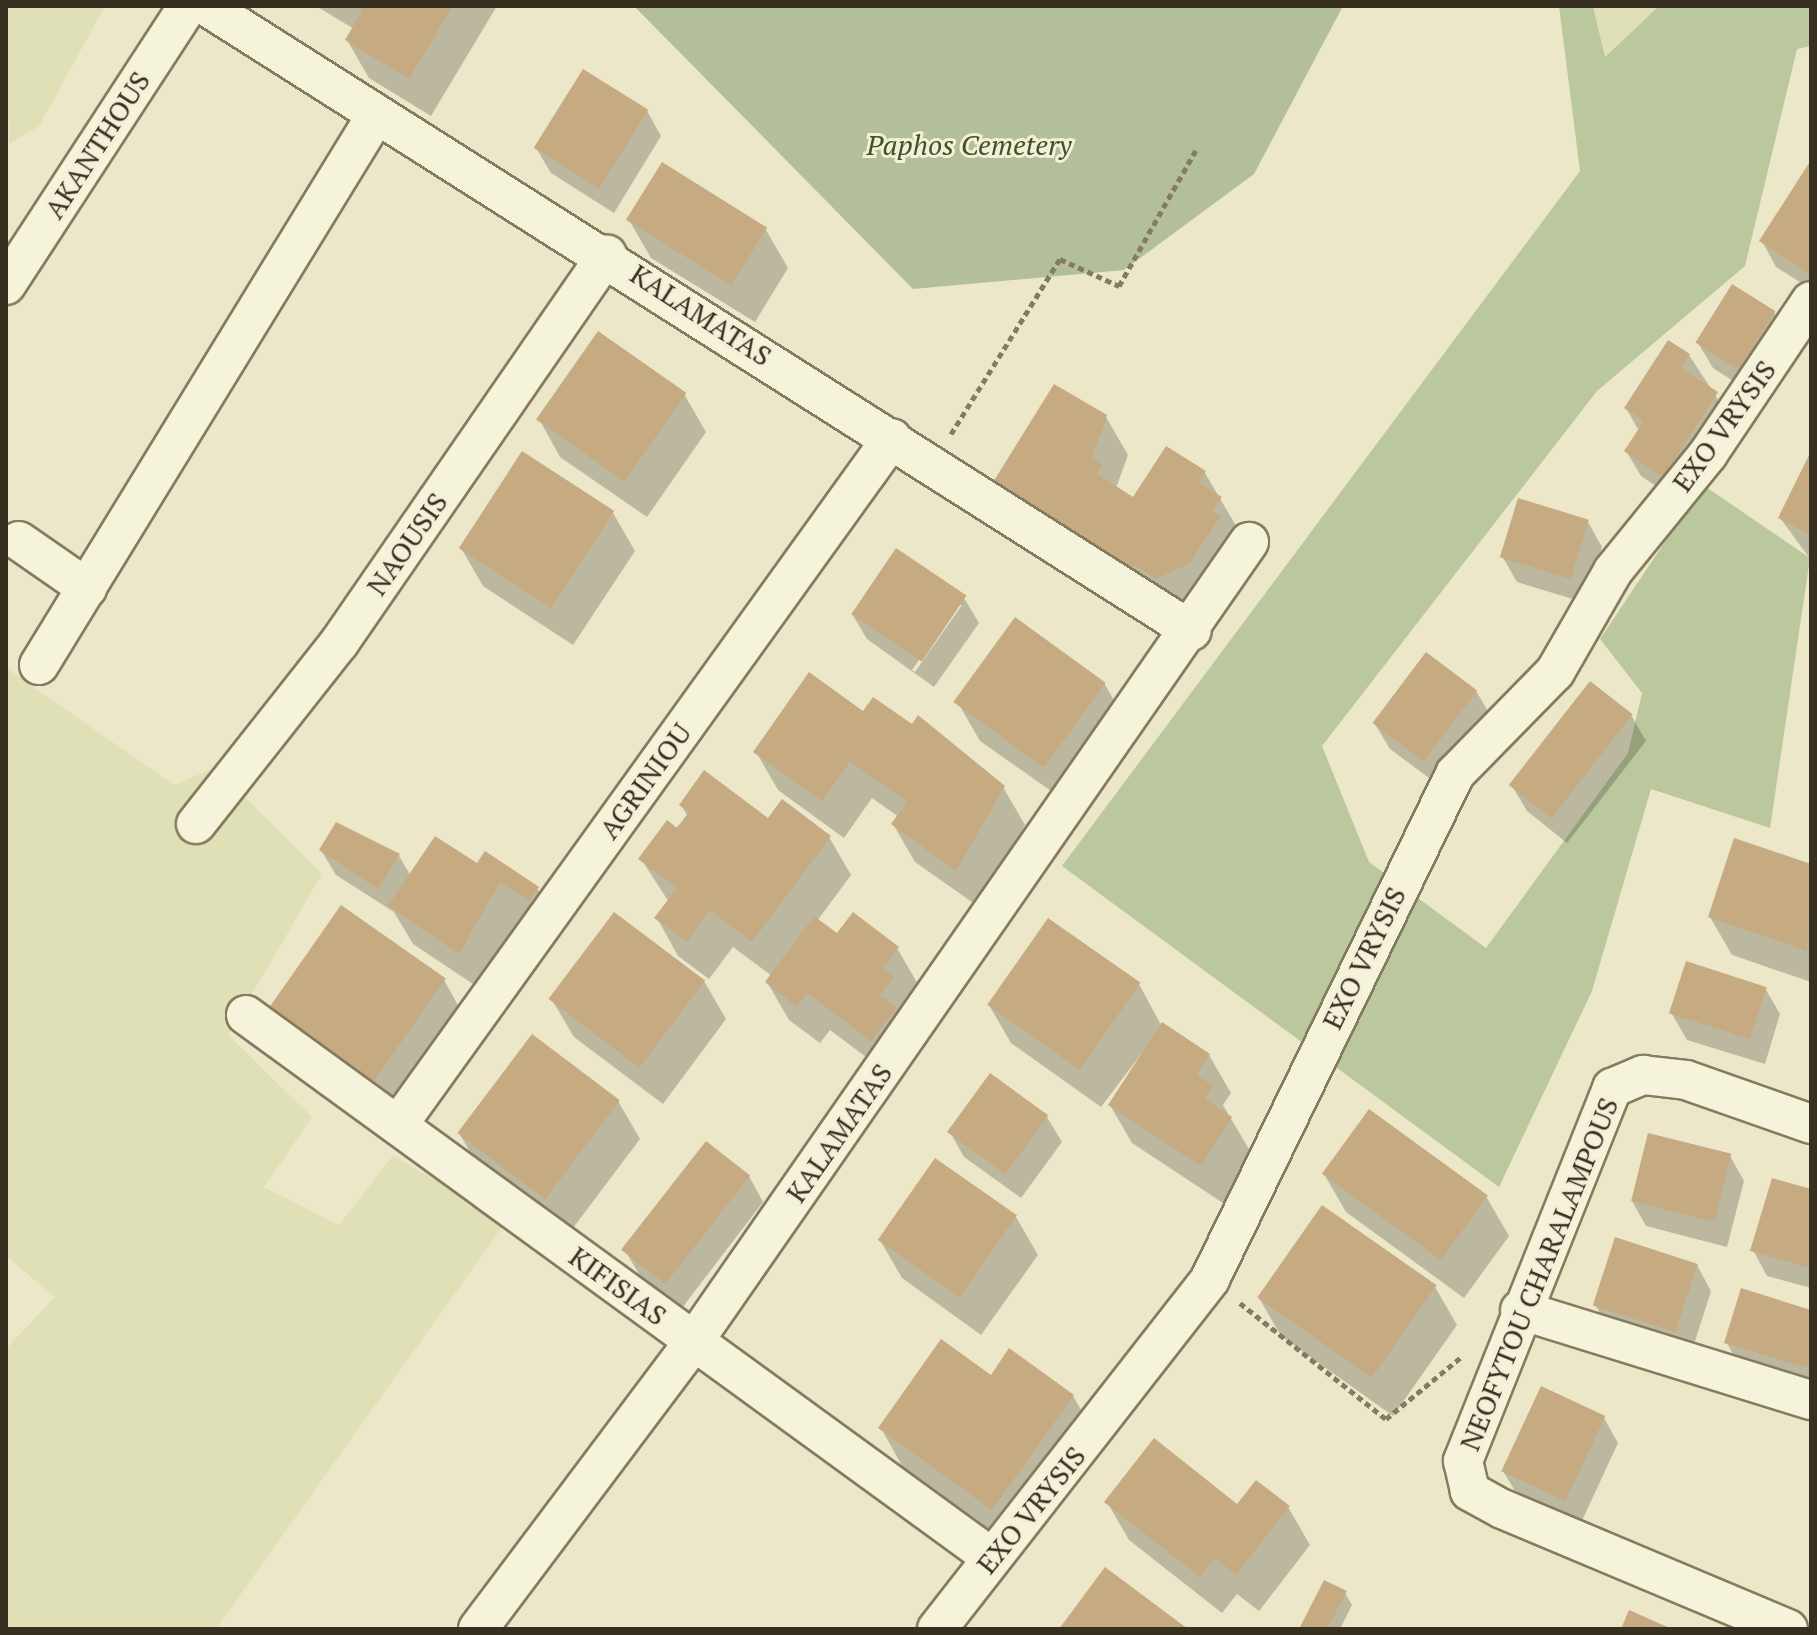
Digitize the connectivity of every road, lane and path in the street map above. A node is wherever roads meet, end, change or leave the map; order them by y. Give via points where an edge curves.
1 (188, 6) edge
2 (206, 6) edge
3 (375, 117) junction
4 (1196, 150) dead end
5 (607, 255) junction
6 (6, 285) edge
7 (1811, 301) edge
8 (892, 438) junction
9 (932, 464) junction
10 (19, 541) dead end
11 (1249, 542) dead end
12 (87, 588) junction
13 (1192, 631) junction
14 (39, 665) dead end
15 (196, 824) dead end
16 (246, 1015) dead end
17 (1811, 1124) edge
18 (398, 1125) junction
19 (1210, 1279) junction
20 (1520, 1310) junction
21 (694, 1341) junction
22 (1471, 1349) dead end
23 (1811, 1400) edge
24 (991, 1557) junction
25 (478, 1629) edge
26 (937, 1629) edge
27 (1788, 1629) edge

1 - 6 street, AKANTHOUS
2 - 3 street, KALAMATAS
3 - 5 street, KALAMATAS
3 - 12 street
4 - 9 path via 1119,286 1060,259
5 - 8 street, KALAMATAS
5 - 15 street, NAOUSIS via 339,643
7 - 19 street, EXO VRYSIS via 1708,454 1613,571 1555,672 1455,774
8 - 9 street, KALAMATAS
8 - 18 street, AGRINIOU
9 - 13 street, KALAMATAS
10 - 12 street
11 - 13 street, KALAMATAS
12 - 14 street
13 - 21 street, KALAMATAS
16 - 18 street, KIFISIAS
17 - 20 street, NEOFYTOU CHARALAMPOUS via 1686,1080 1643,1075 1612,1088
18 - 21 street, KIFISIAS
19 - 22 path via 1386,1419
19 - 24 street, EXO VRYSIS
20 - 23 street
20 - 27 street, NEOFYTOU CHARALAMPOUS via 1463,1461 1470,1491
21 - 24 street, KIFISIAS
21 - 25 street, KALAMATAS
24 - 26 street, EXO VRYSIS

